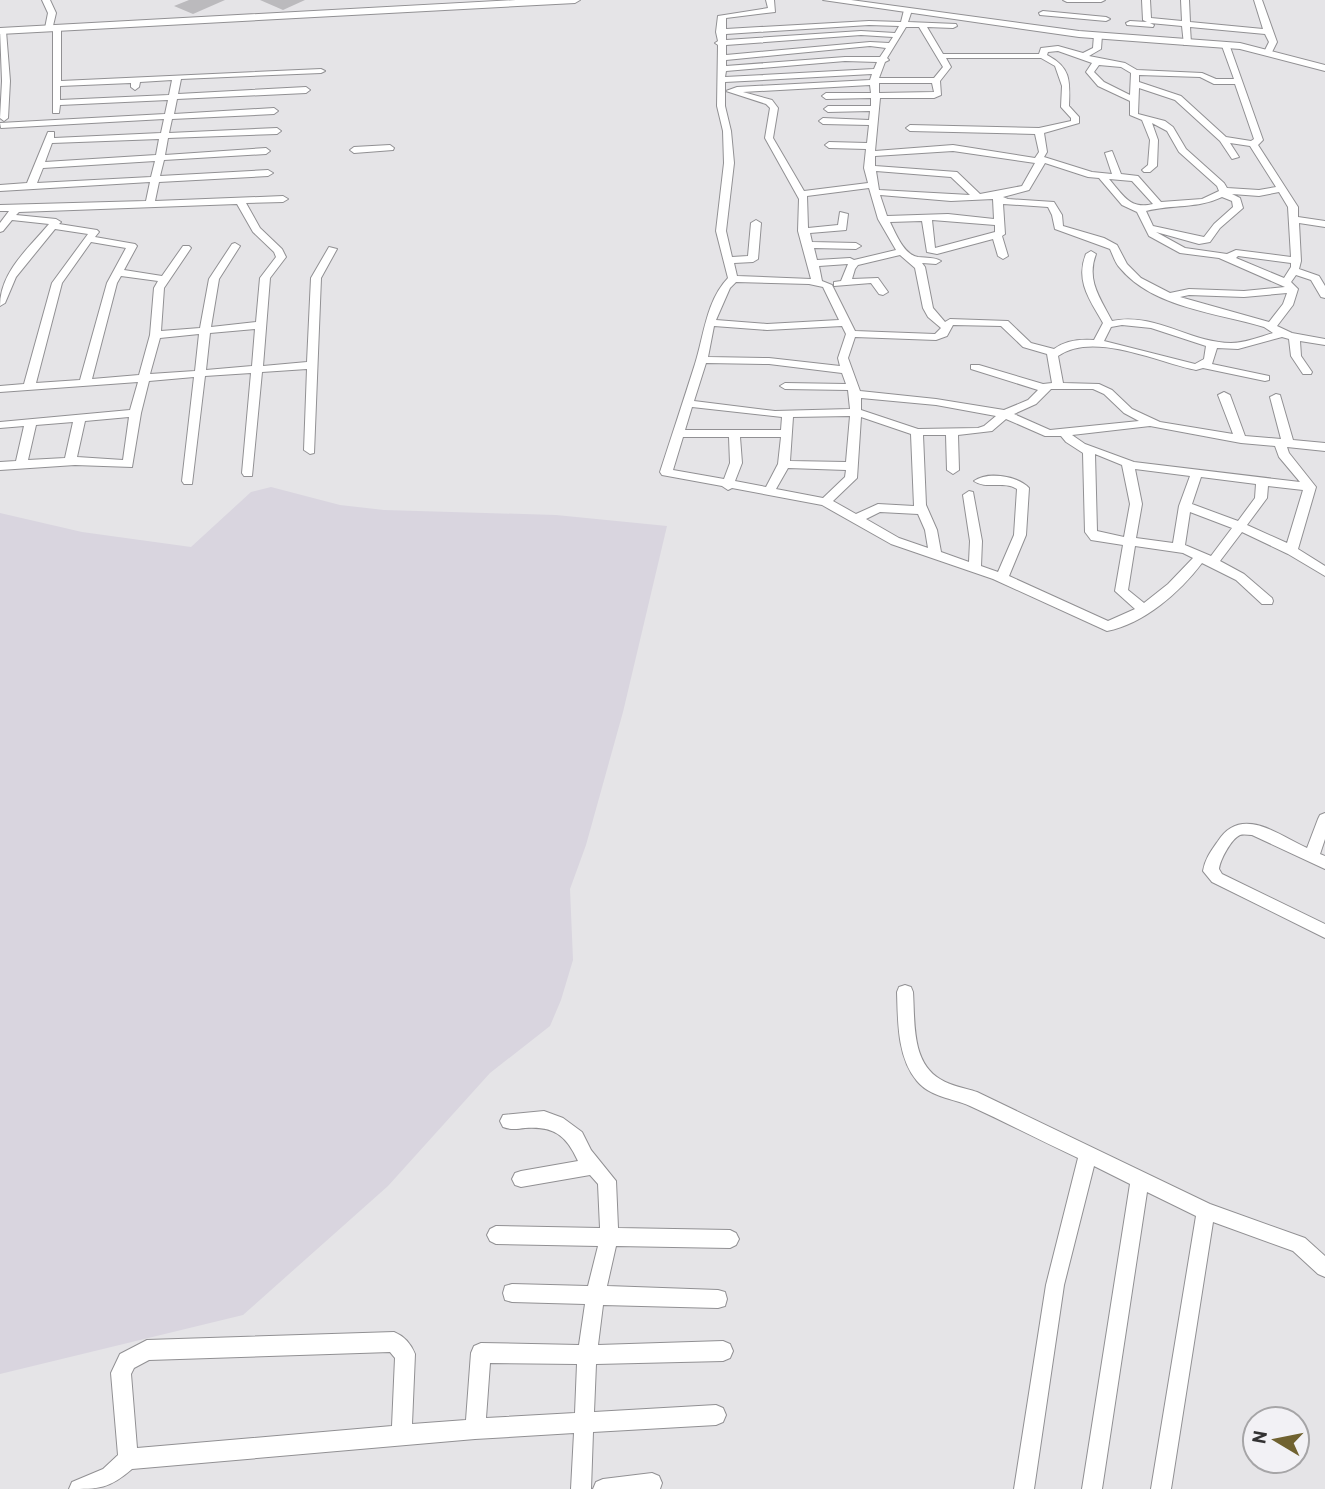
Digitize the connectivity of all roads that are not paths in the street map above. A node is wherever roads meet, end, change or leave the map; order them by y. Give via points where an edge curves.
1 (46, 0) edge
2 (575, 0) edge
3 (828, 0) edge
4 (1044, 0) edge
5 (1067, 0) edge
6 (1101, 0) edge
7 (1146, 0) edge
8 (1185, 0) edge
9 (1258, 0) edge
10 (771, 5) edge
11 (356, 6) edge
12 (1043, 13) junction
13 (907, 16) junction
14 (1106, 19) dead end
15 (788, 23) junction
16 (1130, 23) dead end
17 (1151, 23) junction
18 (921, 24) junction
19 (1186, 24) junction
20 (953, 26) dead end
21 (776, 27) junction
22 (53, 28) junction
23 (1041, 29) junction
24 (1, 31) edge
25 (720, 32) junction
26 (1268, 32) junction
27 (897, 35) junction
28 (1098, 35) junction
29 (1149, 36) dead end
30 (782, 40) junction
31 (719, 43) junction
32 (1187, 43) junction
33 (891, 46) junction
34 (1226, 46) junction
35 (788, 51) junction
36 (1268, 52) junction
37 (1085, 55) junction
38 (941, 56) junction
39 (1043, 56) junction
40 (720, 58) junction
41 (2, 60) edge
42 (885, 60) junction
43 (1097, 61) junction
44 (794, 62) junction
45 (1325, 68) edge
46 (722, 69) junction
47 (321, 71) dead end
48 (1135, 72) junction
49 (801, 74) junction
50 (177, 77) junction
51 (876, 77) junction
52 (136, 80) junction
53 (721, 80) junction
54 (936, 81) junction
55 (1239, 82) junction
56 (56, 84) junction
57 (1136, 84) junction
58 (807, 85) junction
59 (306, 90) dead end
60 (726, 91) junction
61 (876, 95) junction
62 (826, 96) dead end
63 (176, 97) junction
64 (134, 99) junction
65 (106, 100) junction
66 (1135, 100) junction
67 (57, 103) junction
68 (876, 108) junction
69 (828, 109) dead end
70 (274, 111) dead end
71 (171, 117) junction
72 (1146, 118) junction
73 (100, 120) junction
74 (823, 121) dead end
75 (1, 122) edge
76 (873, 122) junction
77 (54, 124) junction
78 (910, 128) dead end
79 (277, 131) dead end
80 (1039, 131) junction
81 (166, 136) junction
82 (1223, 139) junction
83 (48, 141) junction
84 (1253, 144) junction
85 (830, 146) dead end
86 (390, 148) dead end
87 (354, 150) dead end
88 (869, 150) junction
89 (267, 151) dead end
90 (1109, 153) dead end
91 (160, 157) junction
92 (1235, 157) dead end
93 (1039, 158) junction
94 (40, 165) junction
95 (869, 168) junction
96 (1147, 170) dead end
97 (268, 173) dead end
98 (1102, 176) junction
99 (1117, 176) junction
100 (155, 179) junction
101 (31, 186) junction
102 (0, 188) edge
103 (873, 189) junction
104 (1283, 189) junction
105 (1223, 192) junction
106 (802, 194) junction
107 (978, 198) junction
108 (998, 198) junction
109 (283, 199) dead end
110 (240, 201) junction
111 (150, 204) junction
112 (1159, 205) junction
113 (0, 208) edge
114 (1141, 209) junction
115 (13, 213) junction
116 (843, 214) dead end
117 (927, 218) junction
118 (883, 219) junction
119 (1296, 220) junction
120 (756, 223) dead end
121 (1000, 223) junction
122 (1325, 224) edge
123 (53, 226) junction
124 (1149, 228) junction
125 (0, 229) edge
126 (803, 231) junction
127 (998, 235) junction
128 (89, 239) junction
129 (1202, 242) junction
130 (807, 245) junction
131 (235, 246) dead end
132 (856, 246) dead end
133 (186, 248) dead end
134 (331, 249) dead end
135 (930, 250) junction
136 (902, 252) junction
137 (1091, 254) dead end
138 (1230, 254) junction
139 (1003, 256) dead end
140 (731, 260) junction
141 (913, 260) junction
142 (850, 261) dead end
143 (936, 261) dead end
144 (815, 263) junction
145 (1295, 266) junction
146 (117, 272) junction
147 (162, 279) junction
148 (733, 279) junction
149 (846, 282) junction
150 (822, 283) junction
151 (1290, 286) junction
152 (883, 292) dead end
153 (1325, 295) edge
154 (1170, 296) junction
155 (0, 303) edge
156 (844, 323) junction
157 (710, 324) junction
158 (1110, 324) junction
159 (261, 325) junction
160 (1271, 326) junction
161 (946, 327) junction
162 (205, 330) junction
163 (851, 334) junction
164 (155, 335) junction
165 (1288, 335) junction
166 (1325, 342) edge
167 (1098, 343) junction
168 (1212, 344) junction
169 (1054, 352) junction
170 (702, 360) junction
171 (312, 365) junction
172 (1204, 365) junction
173 (975, 367) dead end
174 (256, 369) junction
175 (847, 370) junction
176 (1307, 373) dead end
177 (202, 374) junction
178 (145, 378) junction
179 (1265, 378) dead end
180 (85, 383) junction
181 (1058, 384) junction
182 (785, 386) dead end
183 (29, 387) junction
184 (1044, 387) junction
185 (0, 390) edge
186 (853, 391) junction
187 (1224, 395) dead end
188 (1276, 397) dead end
189 (688, 403) junction
190 (856, 412) junction
191 (135, 413) junction
192 (788, 414) junction
193 (1005, 414) junction
194 (80, 418) junction
195 (31, 422) junction
196 (1150, 423) junction
197 (0, 425) edge
198 (917, 432) junction
199 (952, 432) junction
200 (1063, 432) junction
201 (677, 433) junction
202 (787, 433) junction
203 (734, 434) junction
204 (1241, 439) junction
205 (1284, 443) junction
206 (1087, 447) junction
207 (1325, 447) edge
208 (310, 450) dead end
209 (70, 461) junction
210 (784, 464) junction
211 (1128, 464) junction
212 (0, 466) edge
213 (21, 466) junction
214 (850, 466) junction
215 (953, 470) dead end
216 (248, 473) dead end
217 (1197, 473) junction
218 (188, 481) dead end
219 (980, 481) dead end
220 (1262, 483) junction
221 (729, 486) junction
222 (1310, 487) junction
223 (769, 492) junction
224 (969, 495) dead end
225 (825, 502) junction
226 (1185, 506) junction
227 (922, 510) junction
228 (857, 519) junction
229 (1240, 525) junction
230 (1130, 541) junction
231 (1179, 547) junction
232 (1292, 549) junction
233 (935, 556) junction
234 (1207, 559) junction
235 (974, 569) junction
236 (1325, 572) edge
237 (1002, 578) junction
238 (1267, 601) dead end
239 (1143, 608) junction
240 (1325, 819) edge
241 (1318, 860) edge
242 (1325, 931) edge
243 (905, 992) dead end
244 (509, 1121) dead end
245 (1088, 1155) junction
246 (595, 1166) junction
247 (521, 1179) dead end
248 (1140, 1179) junction
249 (1206, 1211) junction
250 (496, 1235) dead end
251 (609, 1238) junction
252 (730, 1239) dead end
253 (1325, 1268) edge
254 (512, 1293) dead end
255 (595, 1297) junction
256 (718, 1298) dead end
257 (723, 1351) dead end
258 (587, 1355) junction
259 (716, 1415) dead end
260 (584, 1424) junction
261 (475, 1429) junction
262 (402, 1434) junction
263 (128, 1459) junction
264 (652, 1483) dead end
265 (79, 1489) edge
266 (581, 1489) edge
267 (603, 1489) edge
268 (1024, 1489) edge
269 (1092, 1489) edge
270 (1161, 1489) edge

1 - 22 street
2 - 11 street
3 - 13 street
4 - 12 street
5 - 6 street
7 - 17 street via 1145,19
8 - 19 street
9 - 26 street
10 - 15 street
10 - 25 street via 722,16
11 - 22 street
12 - 14 street
12 - 23 street
13 - 15 street
13 - 18 street
13 - 23 street
13 - 27 street
15 - 21 street
16 - 17 street
17 - 19 street
17 - 29 street
18 - 20 street
18 - 38 street
19 - 26 street
19 - 32 street
21 - 25 street
21 - 30 street
22 - 24 street
22 - 56 street
23 - 28 street
24 - 41 street
25 - 31 street
26 - 36 street via 1273,42
27 - 30 street via 861,33
27 - 33 street
28 - 32 street
28 - 37 street via 1097,49
30 - 31 street
30 - 35 street
31 - 40 street
32 - 34 street
33 - 35 street
33 - 42 street
34 - 36 street
34 - 55 street
35 - 40 street
35 - 44 street
36 - 45 street
37 - 39 street via 1055,48 1044,50
37 - 43 street
38 - 39 street
38 - 54 street via 947,67
39 - 80 street via 1059,65 1066,86 1065,107 1075,123
40 - 46 street
41 - 75 street
42 - 44 street
42 - 51 street
43 - 48 street via 1128,66
43 - 66 street via 1090,72 1098,82
44 - 46 street
44 - 49 street
46 - 53 street
47 - 50 street
48 - 55 street
48 - 57 street
49 - 51 street
49 - 53 street
49 - 58 street
50 - 52 street
50 - 63 street
51 - 54 street
51 - 58 street
51 - 61 street
52 - 56 street
52 - 64 street
53 - 60 street
54 - 61 street via 938,93 934,95
55 - 84 street via 1259,140
56 - 67 street
57 - 66 street
57 - 82 street via 1178,98
58 - 60 street
59 - 63 street
60 - 106 street via 769,102 774,108 769,138
60 - 140 street via 729,163 721,231
61 - 62 street
61 - 68 street
63 - 64 street
63 - 71 street
64 - 65 street
65 - 67 street
65 - 73 street
66 - 72 street via 1134,115
67 - 77 street
68 - 69 street
68 - 76 street
70 - 71 street
71 - 73 street
71 - 81 street
72 - 96 street via 1154,140 1152,166
72 - 105 street via 1170,129 1182,150
73 - 77 street
74 - 76 street
75 - 77 street
76 - 88 street
77 - 83 street
78 - 80 street
79 - 81 street
80 - 93 street via 1043,152
81 - 83 street
81 - 91 street
82 - 84 street
82 - 92 street
83 - 94 street
84 - 104 street
85 - 88 street
86 - 87 street
88 - 93 street via 953,148 1002,158
88 - 95 street
89 - 91 street
90 - 99 street
91 - 94 street
91 - 100 street
93 - 98 street
93 - 108 street via 1041,165 1026,188
94 - 101 street
95 - 103 street
95 - 107 street via 950,173
97 - 100 street
98 - 99 street
98 - 114 street via 1125,203
99 - 112 street via 1135,178
100 - 101 street
100 - 111 street
101 - 102 street
103 - 106 street
103 - 107 street via 944,200
103 - 118 street
104 - 105 street via 1259,194
104 - 119 street via 1291,199
105 - 112 street via 1204,202
105 - 129 street via 1237,200 1238,208
106 - 126 street
107 - 108 street
108 - 121 street
108 - 154 street via 1051,204 1058,228 1108,243 1129,274
109 - 110 street
110 - 111 street
110 - 159 street via 256,230 281,257 265,278
111 - 115 street
112 - 114 street
113 - 115 street
114 - 124 street
115 - 123 street via 55,222
115 - 125 street
116 - 126 street via 843,228
117 - 118 street
117 - 121 street
117 - 135 street
118 - 136 street
119 - 122 street
119 - 145 street
120 - 140 street via 753,259
121 - 127 street
123 - 128 street via 92,230
123 - 155 street via 11,276
124 - 129 street
124 - 138 street via 1183,251
126 - 130 street
127 - 135 street
127 - 139 street
128 - 146 street via 131,244
128 - 183 street via 57,283
129 - 138 street
130 - 132 street
130 - 144 street
131 - 162 street via 214,279
133 - 147 street
134 - 171 street via 316,278
135 - 136 street
136 - 141 street
136 - 149 street via 855,263
137 - 158 street via 1085,281
138 - 145 street
138 - 151 street
140 - 148 street
141 - 143 street
141 - 161 street via 921,270 923,297 935,319
142 - 144 street
144 - 150 street
145 - 151 street
145 - 153 street via 1315,278
146 - 147 street
146 - 180 street
147 - 164 street
148 - 150 street
148 - 157 street
149 - 150 street
149 - 152 street via 874,280
150 - 156 street
151 - 154 street
151 - 160 street via 1288,305
154 - 160 street
156 - 157 street
156 - 163 street
157 - 170 street
158 - 167 street
158 - 168 street via 1158,325
159 - 162 street
159 - 174 street
160 - 165 street
161 - 163 street via 936,337
161 - 169 street via 955,321 1004,323 1027,345
162 - 164 street
162 - 177 street
163 - 175 street via 844,358
164 - 178 street
165 - 166 street
165 - 168 street via 1232,347
165 - 176 street
167 - 169 street via 1069,345
167 - 172 street
168 - 172 street via 1210,360
169 - 181 street
170 - 175 street via 769,361
170 - 189 street
171 - 174 street
171 - 208 street
172 - 179 street
173 - 184 street
174 - 177 street
174 - 216 street
175 - 186 street
177 - 178 street
177 - 218 street
178 - 180 street
178 - 191 street
180 - 183 street
181 - 184 street
181 - 196 street via 1100,387
182 - 186 street
183 - 185 street
184 - 193 street via 1032,402
186 - 190 street
186 - 193 street
187 - 204 street
188 - 205 street
189 - 192 street
189 - 201 street
190 - 192 street
190 - 198 street
190 - 214 street
191 - 194 street
191 - 209 street via 128,464
192 - 202 street
193 - 199 street via 988,429
193 - 200 street via 1049,434
194 - 195 street
194 - 209 street
195 - 197 street
195 - 213 street
196 - 200 street
196 - 204 street
198 - 199 street
198 - 227 street
199 - 215 street
200 - 206 street
201 - 203 street
201 - 221 street via 666,472
202 - 203 street
202 - 210 street
203 - 221 street via 736,463
204 - 205 street
205 - 207 street
205 - 222 street via 1283,454
206 - 211 street
206 - 230 street via 1091,532
209 - 213 street
210 - 214 street
210 - 223 street
211 - 217 street
211 - 230 street via 1136,499
212 - 213 street
214 - 225 street via 851,478
217 - 220 street
217 - 226 street
219 - 237 street via 1013,481 1023,488 1020,535
220 - 222 street
220 - 229 street via 1261,498
221 - 223 street
222 - 232 street
223 - 225 street
224 - 235 street via 969,519 979,546
225 - 228 street
226 - 229 street
226 - 231 street
227 - 228 street via 878,508
227 - 233 street
228 - 233 street
229 - 232 street
229 - 234 street
230 - 231 street
230 - 239 street via 1121,591
231 - 234 street
232 - 236 street
233 - 235 street
234 - 238 street via 1246,581
234 - 239 street
235 - 237 street
237 - 239 street via 1107,625 1117,626
240 - 241 street
241 - 242 street via 1241,828 1231,833 1211,871
243 - 245 street via 909,1043 919,1071 933,1084
244 - 246 street via 544,1119 556,1124 576,1138
245 - 248 street
245 - 268 street via 1055,1285
246 - 247 street
246 - 251 street via 607,1181
248 - 249 street
248 - 269 street
249 - 253 street via 1298,1244
249 - 270 street
250 - 251 street
251 - 252 street
251 - 255 street
254 - 255 street
255 - 256 street
255 - 258 street
257 - 258 street
258 - 260 street
258 - 261 street via 481,1353
259 - 260 street
260 - 261 street
260 - 266 street
261 - 262 street
262 - 263 street
262 - 263 street via 405,1354 394,1342 147,1350 127,1362 121,1373
263 - 265 street via 110,1476
264 - 267 street

